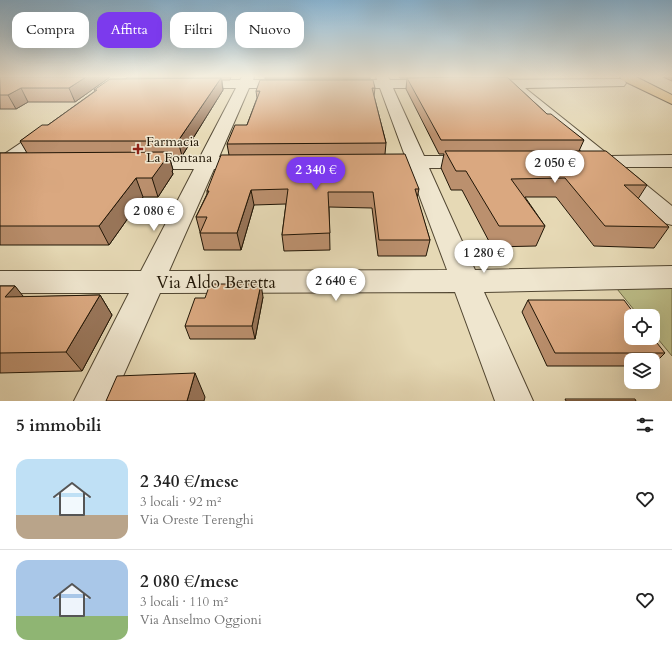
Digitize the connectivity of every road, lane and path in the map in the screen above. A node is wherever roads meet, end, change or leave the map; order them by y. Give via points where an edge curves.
1 (240, 96) edge
2 (390, 96) edge
3 (526, 96) edge
4 (661, 96) edge
5 (672, 100) edge
6 (62, 121) edge
7 (672, 161) edge
8 (362, 162) edge
9 (417, 162) junction
10 (487, 162) edge
11 (574, 162) edge
12 (605, 162) junction
13 (2, 163) edge
14 (36, 163) edge
15 (121, 163) edge
16 (207, 163) junction
17 (261, 163) edge
18 (672, 218) edge
19 (672, 277) edge
20 (465, 281) junction
21 (0, 282) edge
22 (150, 282) junction
23 (92, 401) edge
24 (514, 401) edge

1 - 16 street
2 - 9 street
3 - 12 street
4 - 5 main road
6 - 13 street
7 - 12 street
8 - 9 street
9 - 10 street
9 - 20 street
11 - 12 street
12 - 18 street
13 - 14 street
15 - 16 street
16 - 17 street
16 - 22 street
19 - 20 street, Via Aldo Beretta
20 - 22 street, Via Aldo Beretta
20 - 24 street
21 - 22 street, Via Aldo Beretta
22 - 23 street

